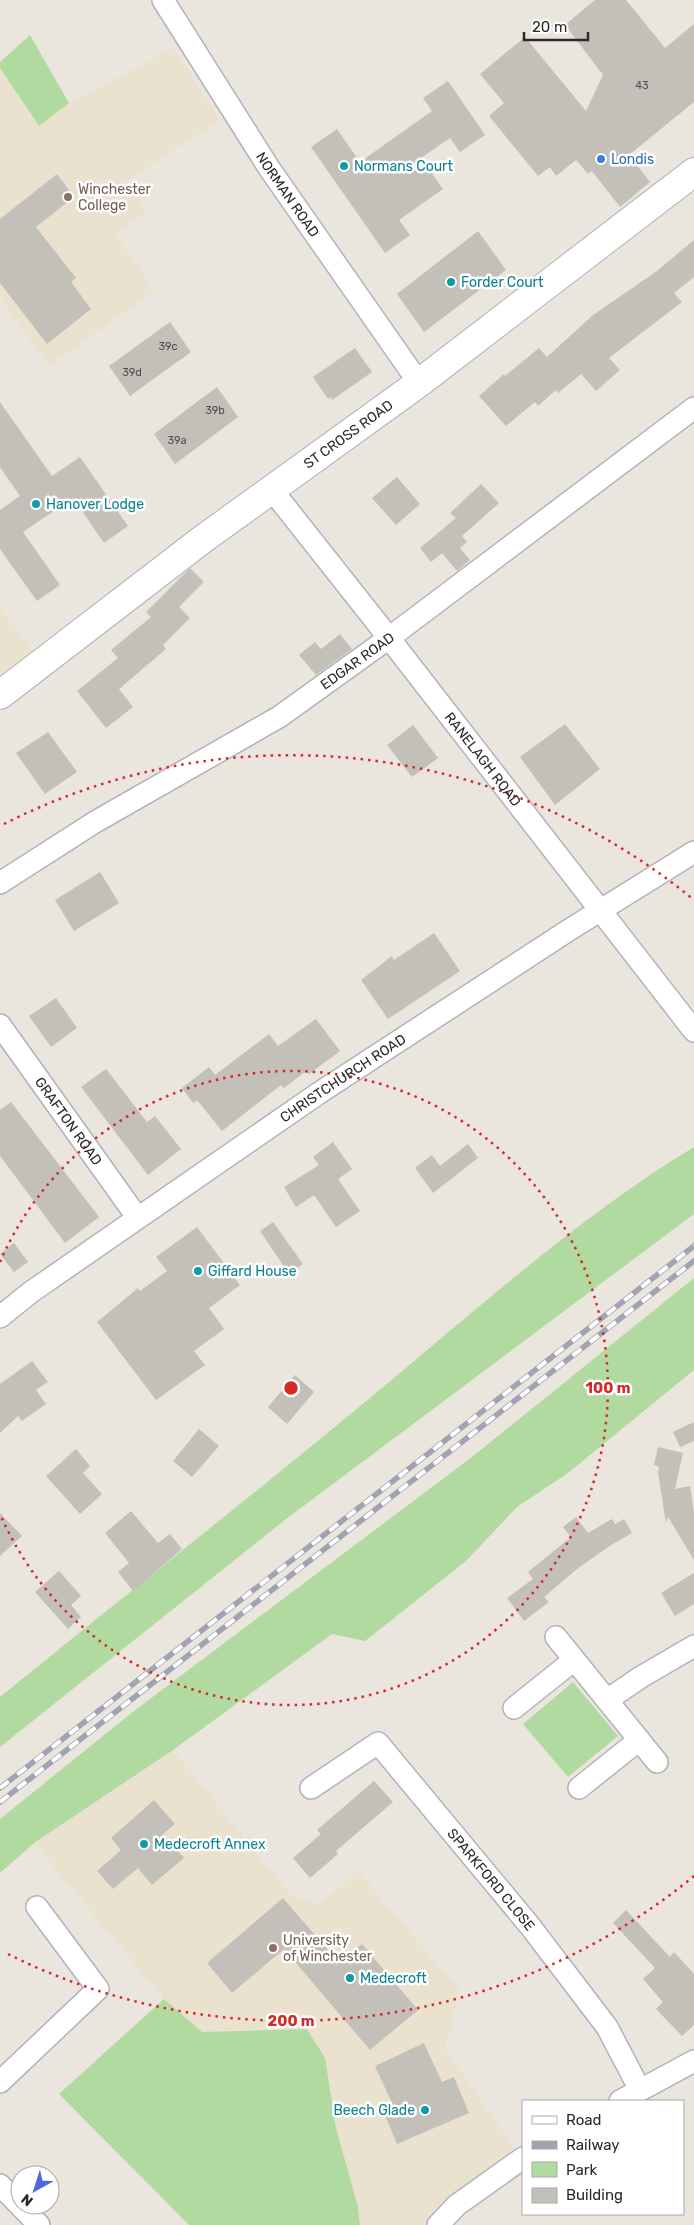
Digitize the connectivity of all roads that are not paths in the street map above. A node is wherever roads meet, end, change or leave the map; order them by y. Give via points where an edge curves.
1 (164, 0) edge
2 (694, 172) edge
3 (419, 383) junction
4 (694, 408) edge
5 (272, 490) junction
6 (389, 638) junction
7 (0, 695) edge
8 (694, 852) edge
9 (0, 883) edge
10 (599, 910) junction
11 (0, 1025) edge
12 (694, 1031) edge
13 (137, 1217) junction
14 (0, 1317) edge
15 (556, 1637) dead end
16 (694, 1646) edge
17 (574, 1660) junction
18 (607, 1700) junction
19 (514, 1708) dead end
20 (639, 1740) junction
21 (657, 1762) dead end
22 (311, 1788) dead end
23 (579, 1788) dead end
24 (37, 1907) dead end
25 (694, 2061) edge
26 (0, 2082) edge
27 (640, 2090) junction
28 (622, 2100) edge
29 (522, 2159) edge
30 (0, 2185) edge
31 (39, 2225) edge
32 (438, 2225) edge

1 - 3 street, NORMAN ROAD via 270,168
2 - 3 main road, ST CROSS ROAD
3 - 5 main road, ST CROSS ROAD
4 - 6 street, EDGAR ROAD
5 - 6 street, RANELAGH ROAD
5 - 7 main road, ST CROSS ROAD
6 - 9 street, EDGAR ROAD via 279,718 95,822
6 - 10 street, RANELAGH ROAD
8 - 10 street, CHRISTCHURCH ROAD
10 - 12 street, RANELAGH ROAD
10 - 13 street, CHRISTCHURCH ROAD via 318,1093
11 - 13 street, GRAFTON ROAD
13 - 14 street, CHRISTCHURCH ROAD
15 - 17 street
16 - 18 street
17 - 18 street
17 - 19 street
18 - 20 street
20 - 21 street
20 - 23 street
22 - 27 street, SPARKFORD CLOSE via 378,1743 530,1926 608,2027
24 - 26 street via 98,1989
25 - 27 street
27 - 28 street
29 - 32 street via 457,2204
30 - 31 street

